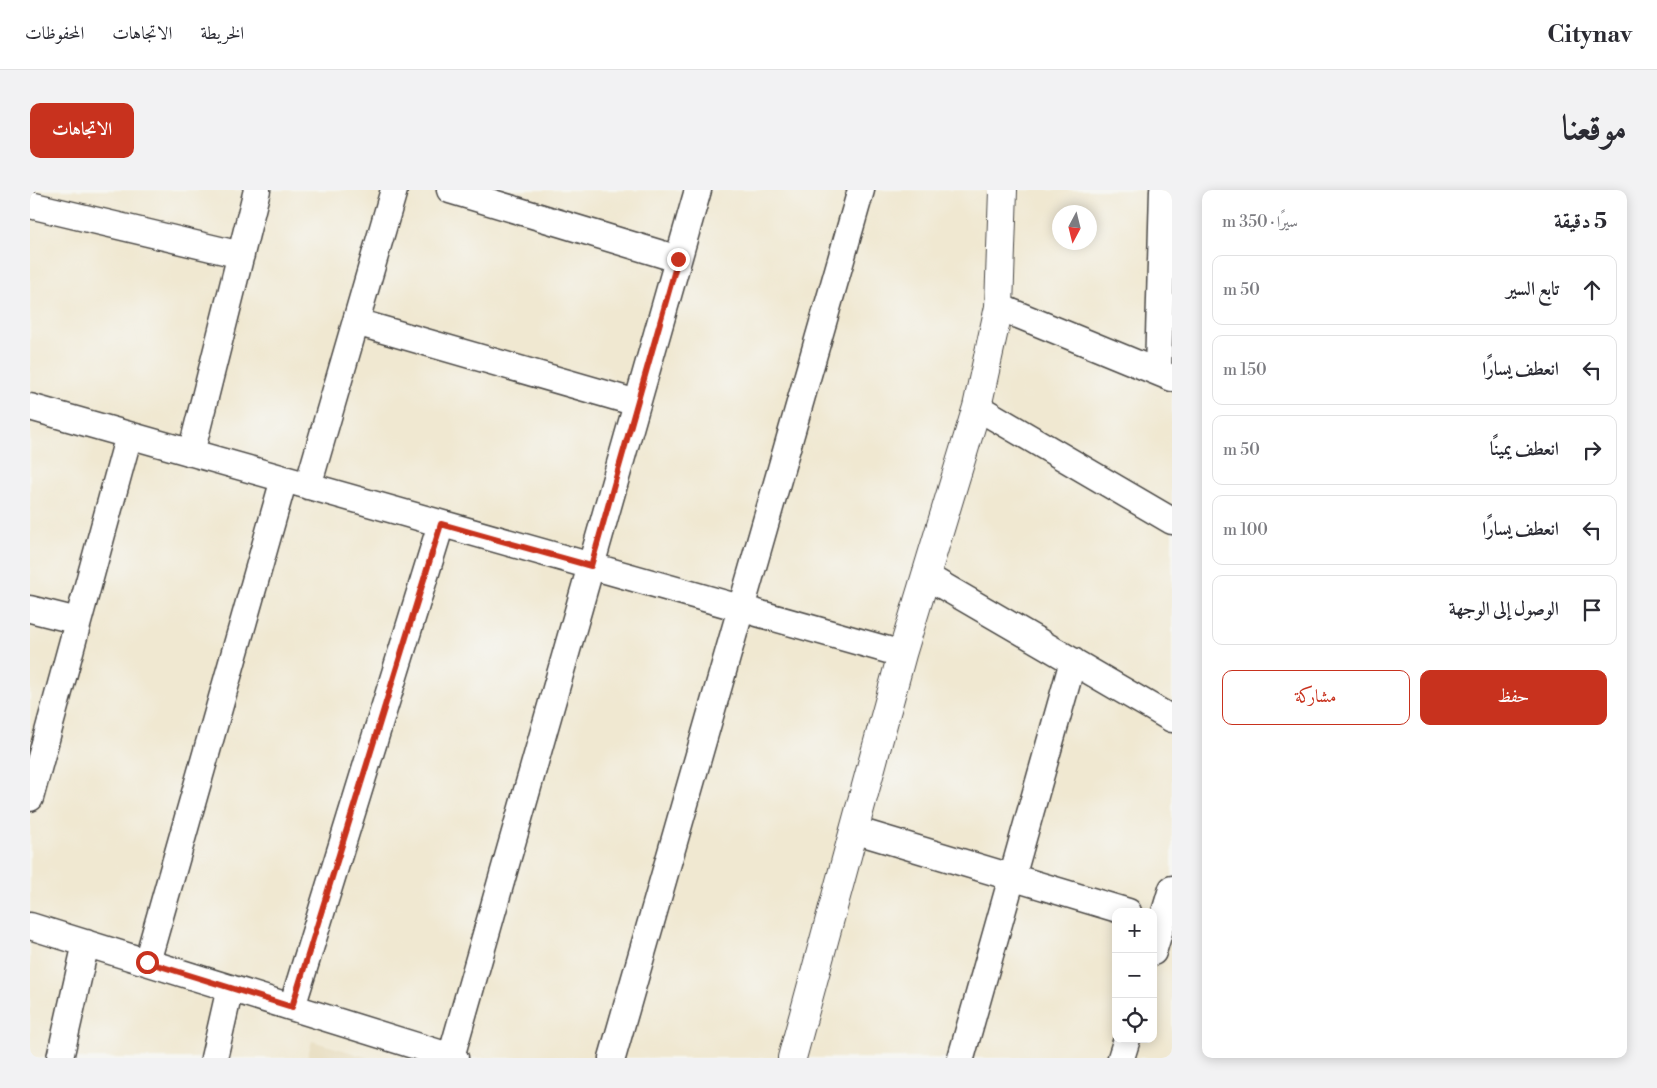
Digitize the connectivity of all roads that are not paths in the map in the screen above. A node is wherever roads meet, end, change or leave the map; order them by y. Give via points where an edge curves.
1 (256, 190) edge
2 (394, 190) edge
3 (450, 190) edge
4 (698, 190) edge
5 (861, 190) edge
6 (1003, 190) edge
7 (1163, 190) edge
8 (30, 205) edge
9 (240, 255) junction
10 (678, 259) junction
11 (999, 307) junction
12 (356, 322) junction
13 (1165, 375) edge
14 (637, 403) junction
15 (30, 407) edge
16 (977, 407) junction
17 (129, 435) junction
18 (191, 453) junction
19 (296, 483) junction
20 (1172, 520) edge
21 (441, 524) junction
22 (591, 566) junction
23 (926, 576) junction
24 (741, 608) junction
25 (30, 609) edge
26 (78, 622) junction
27 (902, 654) junction
28 (1073, 661) junction
29 (1172, 719) edge
30 (30, 798) edge
31 (854, 830) junction
32 (1012, 876) junction
33 (1172, 890) edge
34 (1115, 908) edge
35 (1158, 921) edge
36 (30, 926) edge
37 (86, 943) junction
38 (147, 962) junction
39 (230, 988) junction
40 (292, 1007) junction
41 (1126, 1043) edge
42 (453, 1057) edge
43 (60, 1058) edge
44 (214, 1058) edge
45 (612, 1058) edge
46 (792, 1058) edge
47 (961, 1058) edge
48 (1122, 1058) edge

1 - 9 street
2 - 12 street
3 - 10 street
4 - 10 street
5 - 24 street
6 - 11 street
7 - 13 street
8 - 9 street
9 - 18 street
10 - 14 street
11 - 13 street
11 - 16 street
12 - 14 street
12 - 19 street
14 - 22 street
15 - 17 street
16 - 20 street
16 - 23 street
17 - 18 street
17 - 26 street
18 - 19 street
19 - 21 street
19 - 38 street
21 - 22 street
21 - 40 street
22 - 24 street
22 - 42 street
23 - 27 street
23 - 28 street
24 - 27 street
24 - 45 street
25 - 26 street
26 - 30 street
27 - 31 street
28 - 29 street
28 - 32 street
31 - 32 street
31 - 46 street
32 - 34 street
32 - 47 street
33 - 35 street
36 - 37 street
37 - 38 street
37 - 43 street
38 - 39 street
39 - 40 street
39 - 44 street
40 - 42 street
41 - 48 street

